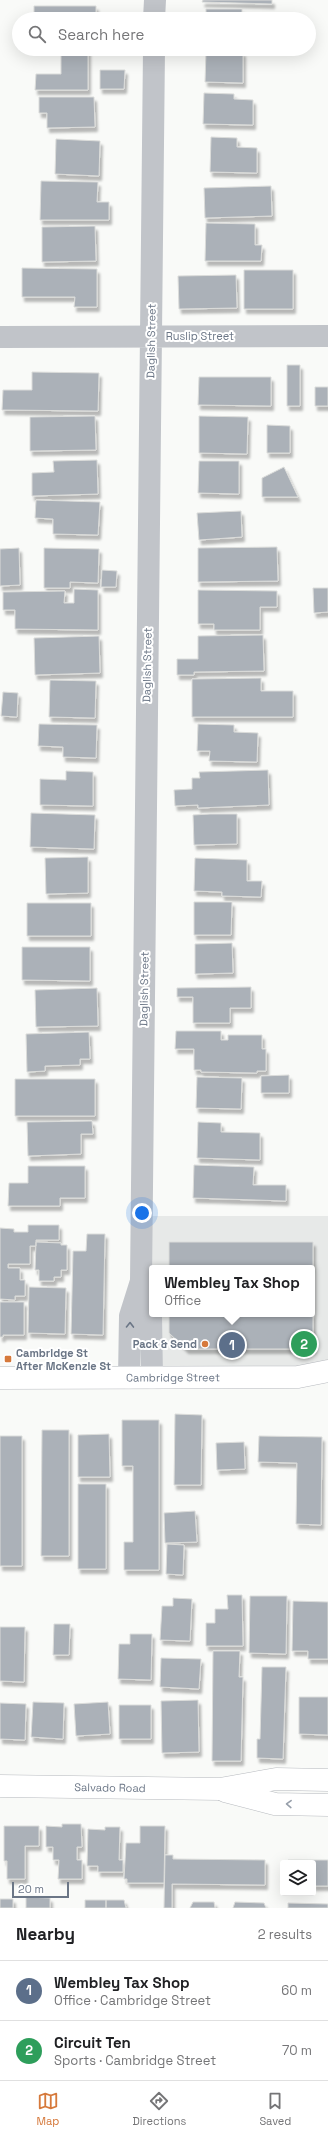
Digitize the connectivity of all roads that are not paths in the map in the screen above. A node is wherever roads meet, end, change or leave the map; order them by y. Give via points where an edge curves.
1 (154, 0) edge
2 (154, 12) edge
3 (154, 56) edge
4 (151, 336) junction
5 (328, 336) edge
6 (0, 338) edge
7 (141, 1281) junction
8 (149, 1308) edge
9 (151, 1317) edge
10 (328, 1371) edge
11 (298, 1377) junction
12 (0, 1378) edge
13 (129, 1378) junction
14 (152, 1378) junction
15 (328, 1384) edge
16 (328, 1780) edge
17 (0, 1786) edge
18 (220, 1789) junction
19 (328, 1806) edge

1 - 2 street
3 - 4 street, Daglish Street
4 - 5 street, Ruslip Street
4 - 6 street, Ruslip Street
4 - 7 street, Daglish Street
7 - 8 street, Daglish Street
13 -> 7 street, Daglish Street via 130,1316
9 - 14 street, Daglish Street
10 - 11 main road, Cambridge Street
11 - 14 main road, Cambridge Street
11 - 15 main road, Cambridge Street
12 - 13 main road, Cambridge Street
13 - 14 main road, Cambridge Street
16 - 18 main road, Salvado Road via 276,1779
17 - 18 main road, Salvado Road
19 -> 18 main road, Salvado Road via 275,1804

